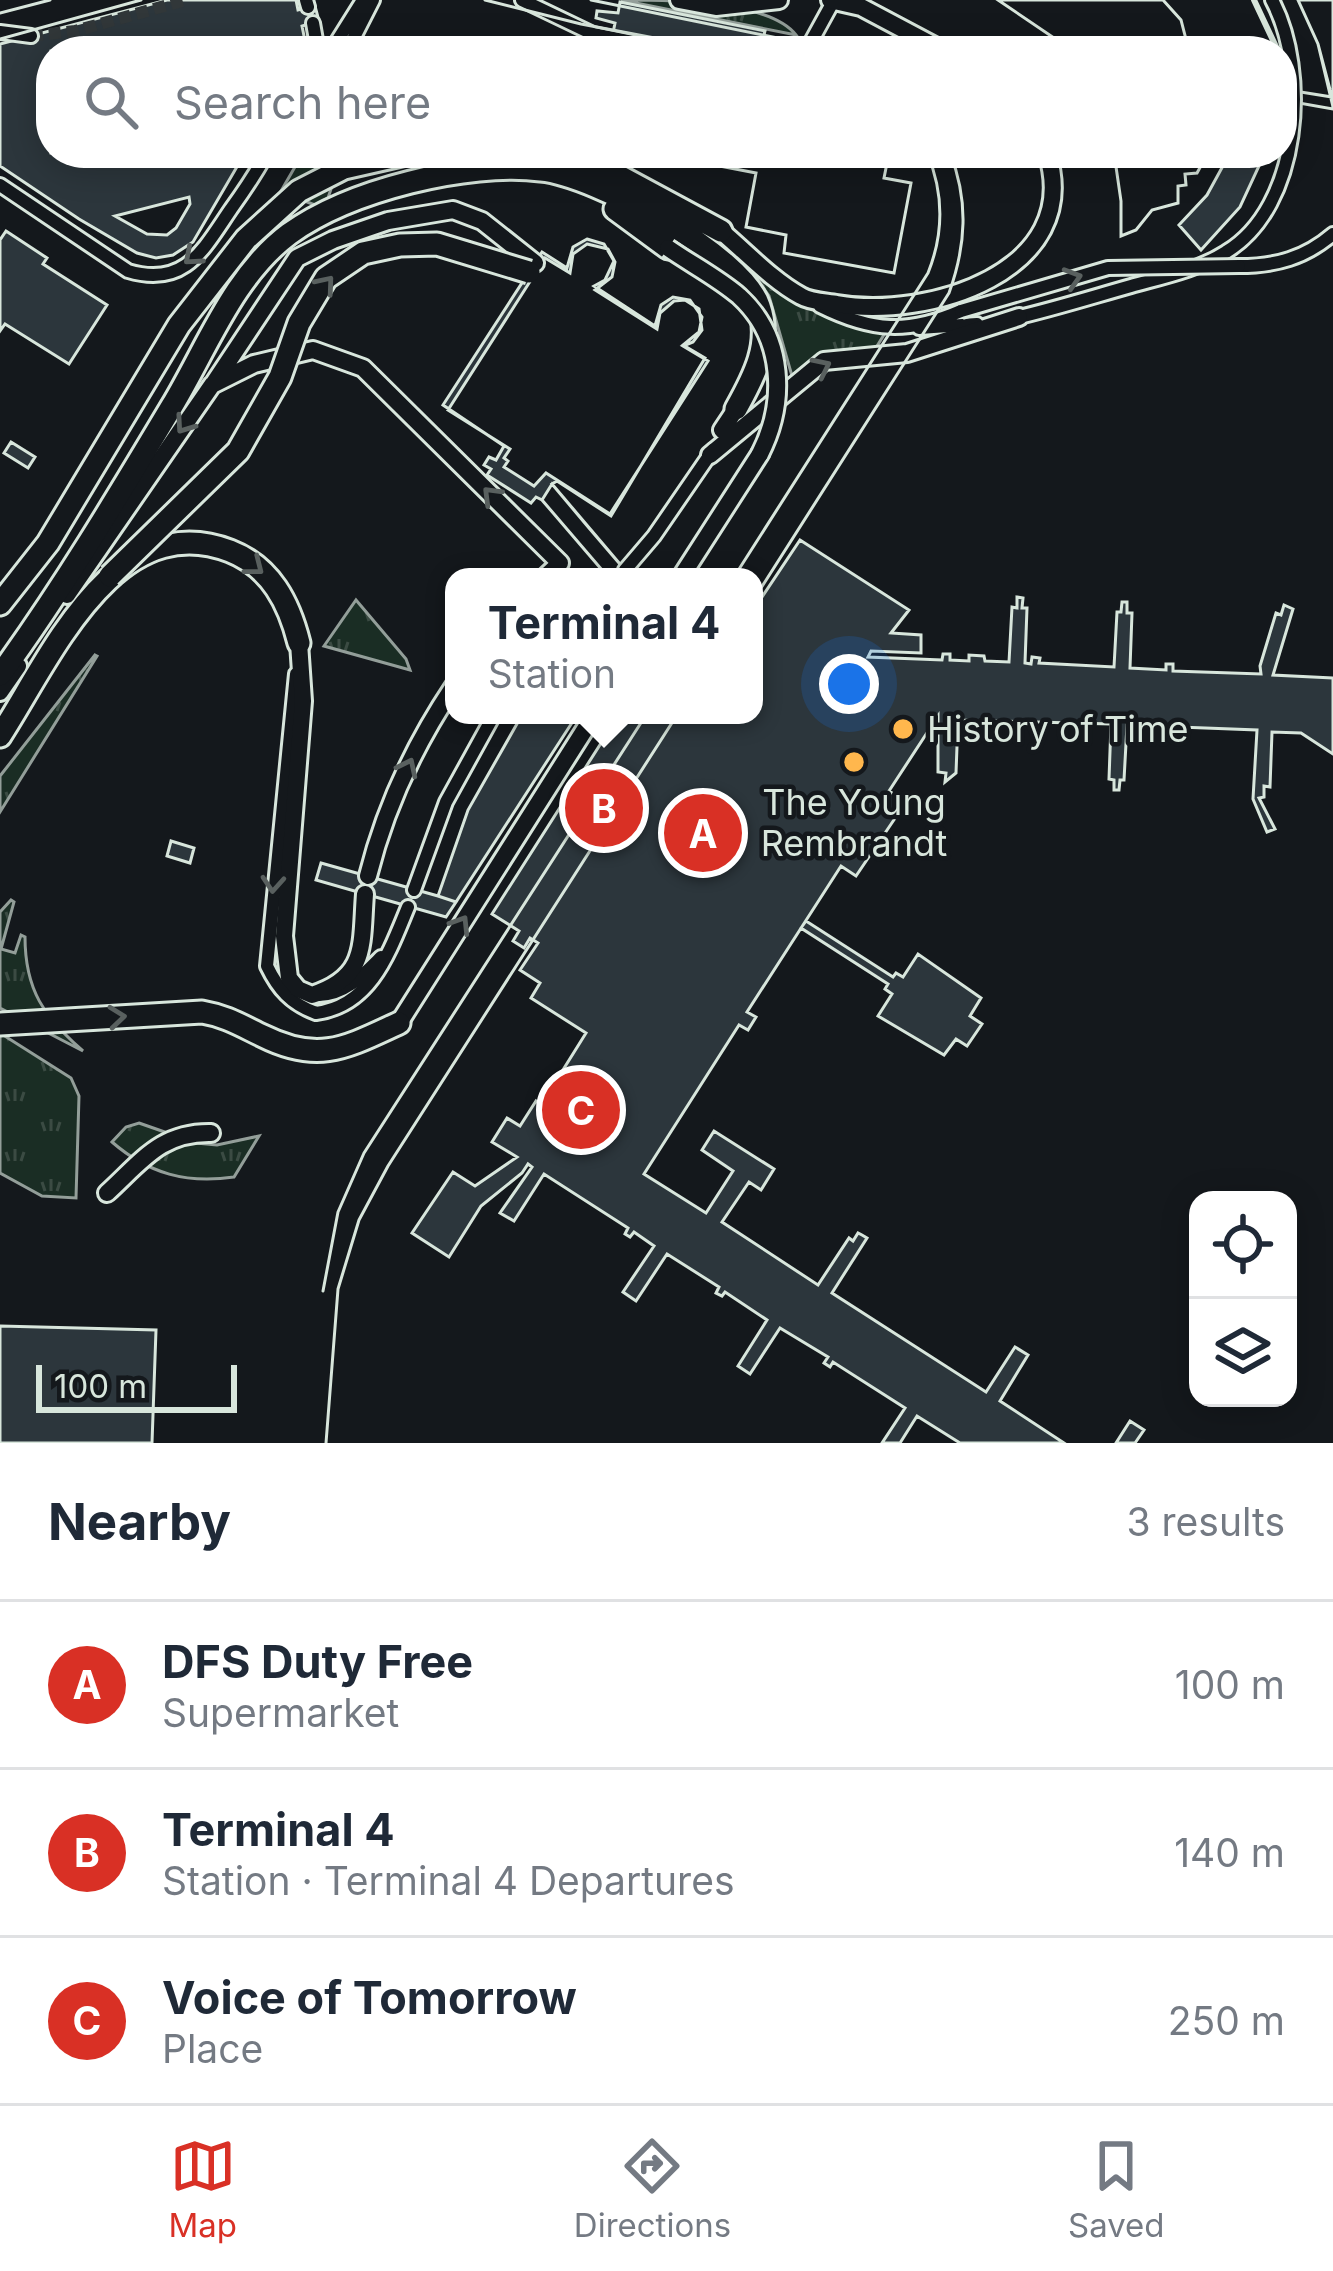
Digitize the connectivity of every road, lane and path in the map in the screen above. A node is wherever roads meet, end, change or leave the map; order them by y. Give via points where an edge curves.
1 (363, 0) edge
2 (373, 0) edge
3 (522, 0) edge
4 (679, 0) edge
5 (779, 0) edge
6 (832, 0) edge
7 (1272, 0) edge
8 (313, 23) dead end
9 (0, 32) edge
10 (31, 36) tunnel mouth
11 (315, 36) edge
12 (340, 36) edge
13 (355, 36) edge
14 (602, 36) edge
15 (814, 36) edge
16 (916, 36) edge
17 (1286, 36) edge
18 (258, 168) edge
19 (263, 168) edge
20 (344, 168) edge
21 (598, 168) edge
22 (1049, 168) edge
23 (1281, 168) edge
24 (255, 176) junction
25 (435, 178) junction
26 (0, 185) edge
27 (721, 231) joint
28 (1333, 234) edge
29 (668, 248) joint
30 (532, 267) joint
31 (803, 298) junction
32 (1019, 317) junction
33 (919, 328) junction
34 (212, 385) junction
35 (736, 409) joint
36 (722, 430) joint
37 (710, 455) junction
38 (555, 568) edge
39 (627, 568) edge
40 (688, 568) edge
41 (110, 576) junction
42 (0, 604) edge
43 (299, 643) junction
44 (0, 675) edge
45 (0, 692) edge
46 (445, 702) edge
47 (489, 724) edge
48 (588, 724) edge
49 (0, 736) edge
50 (414, 890) dead end
51 (409, 907) dead end
52 (389, 948) junction
53 (312, 995) junction
54 (399, 1023) joint
55 (0, 1024) edge
56 (211, 1132) dead end
57 (107, 1193) dead end

1 - 12 street
2 - 13 street
3 - 14 street
4 - 5 street via 716,7
6 - 15 street
6 - 16 street
7 - 17 street
8 - 11 street
9 - 10 street
18 - 24 street
19 - 24 street
20 - 42 highway via 299,191 245,239 178,325 48,543
21 - 27 highway
22 - 31 street via 1044,223 1005,271 923,304
23 - 32 street via 1247,236 1223,254
24 -> 26 street via 195,260 147,277
25 - 29 highway via 520,177 576,189
25 - 35 highway via 512,168 589,181 725,262 750,286 764,327 756,372
25 - 44 highway via 304,225 265,256 71,575
27 - 31 street
33 -> 28 street, bridge via 1108,268 1276,264
29 - 40 street, bridge via 748,305 771,346 778,380 767,440
30 - 34 street via 482,220 453,210 333,239 297,258
41 -> 30 highway, bridge via 238,451 326,278 363,253 400,245 437,244
31 - 33 street via 846,319
32 - 33 street
37 -> 32 street via 819,364 907,353
38 -> 34 street via 560,563 363,368 313,350 254,364
34 -> 45 street
35 - 36 street
36 - 37 street
37 - 39 street
41 -> 43 highway via 175,546 214,544 248,558 274,583
41 - 49 highway via 80,606
43 -> 52 street via 267,966 286,996 316,1013 350,1005 374,981
43 - 53 street via 303,701 284,936 289,978
53 -> 46 street via 356,967 379,835
47 - 50 street via 446,802
54 -> 48 street
51 - 52 street
52 - 53 street via 335,994
55 -> 54 highway via 202,1012 318,1052
56 - 57 street via 178,1133

